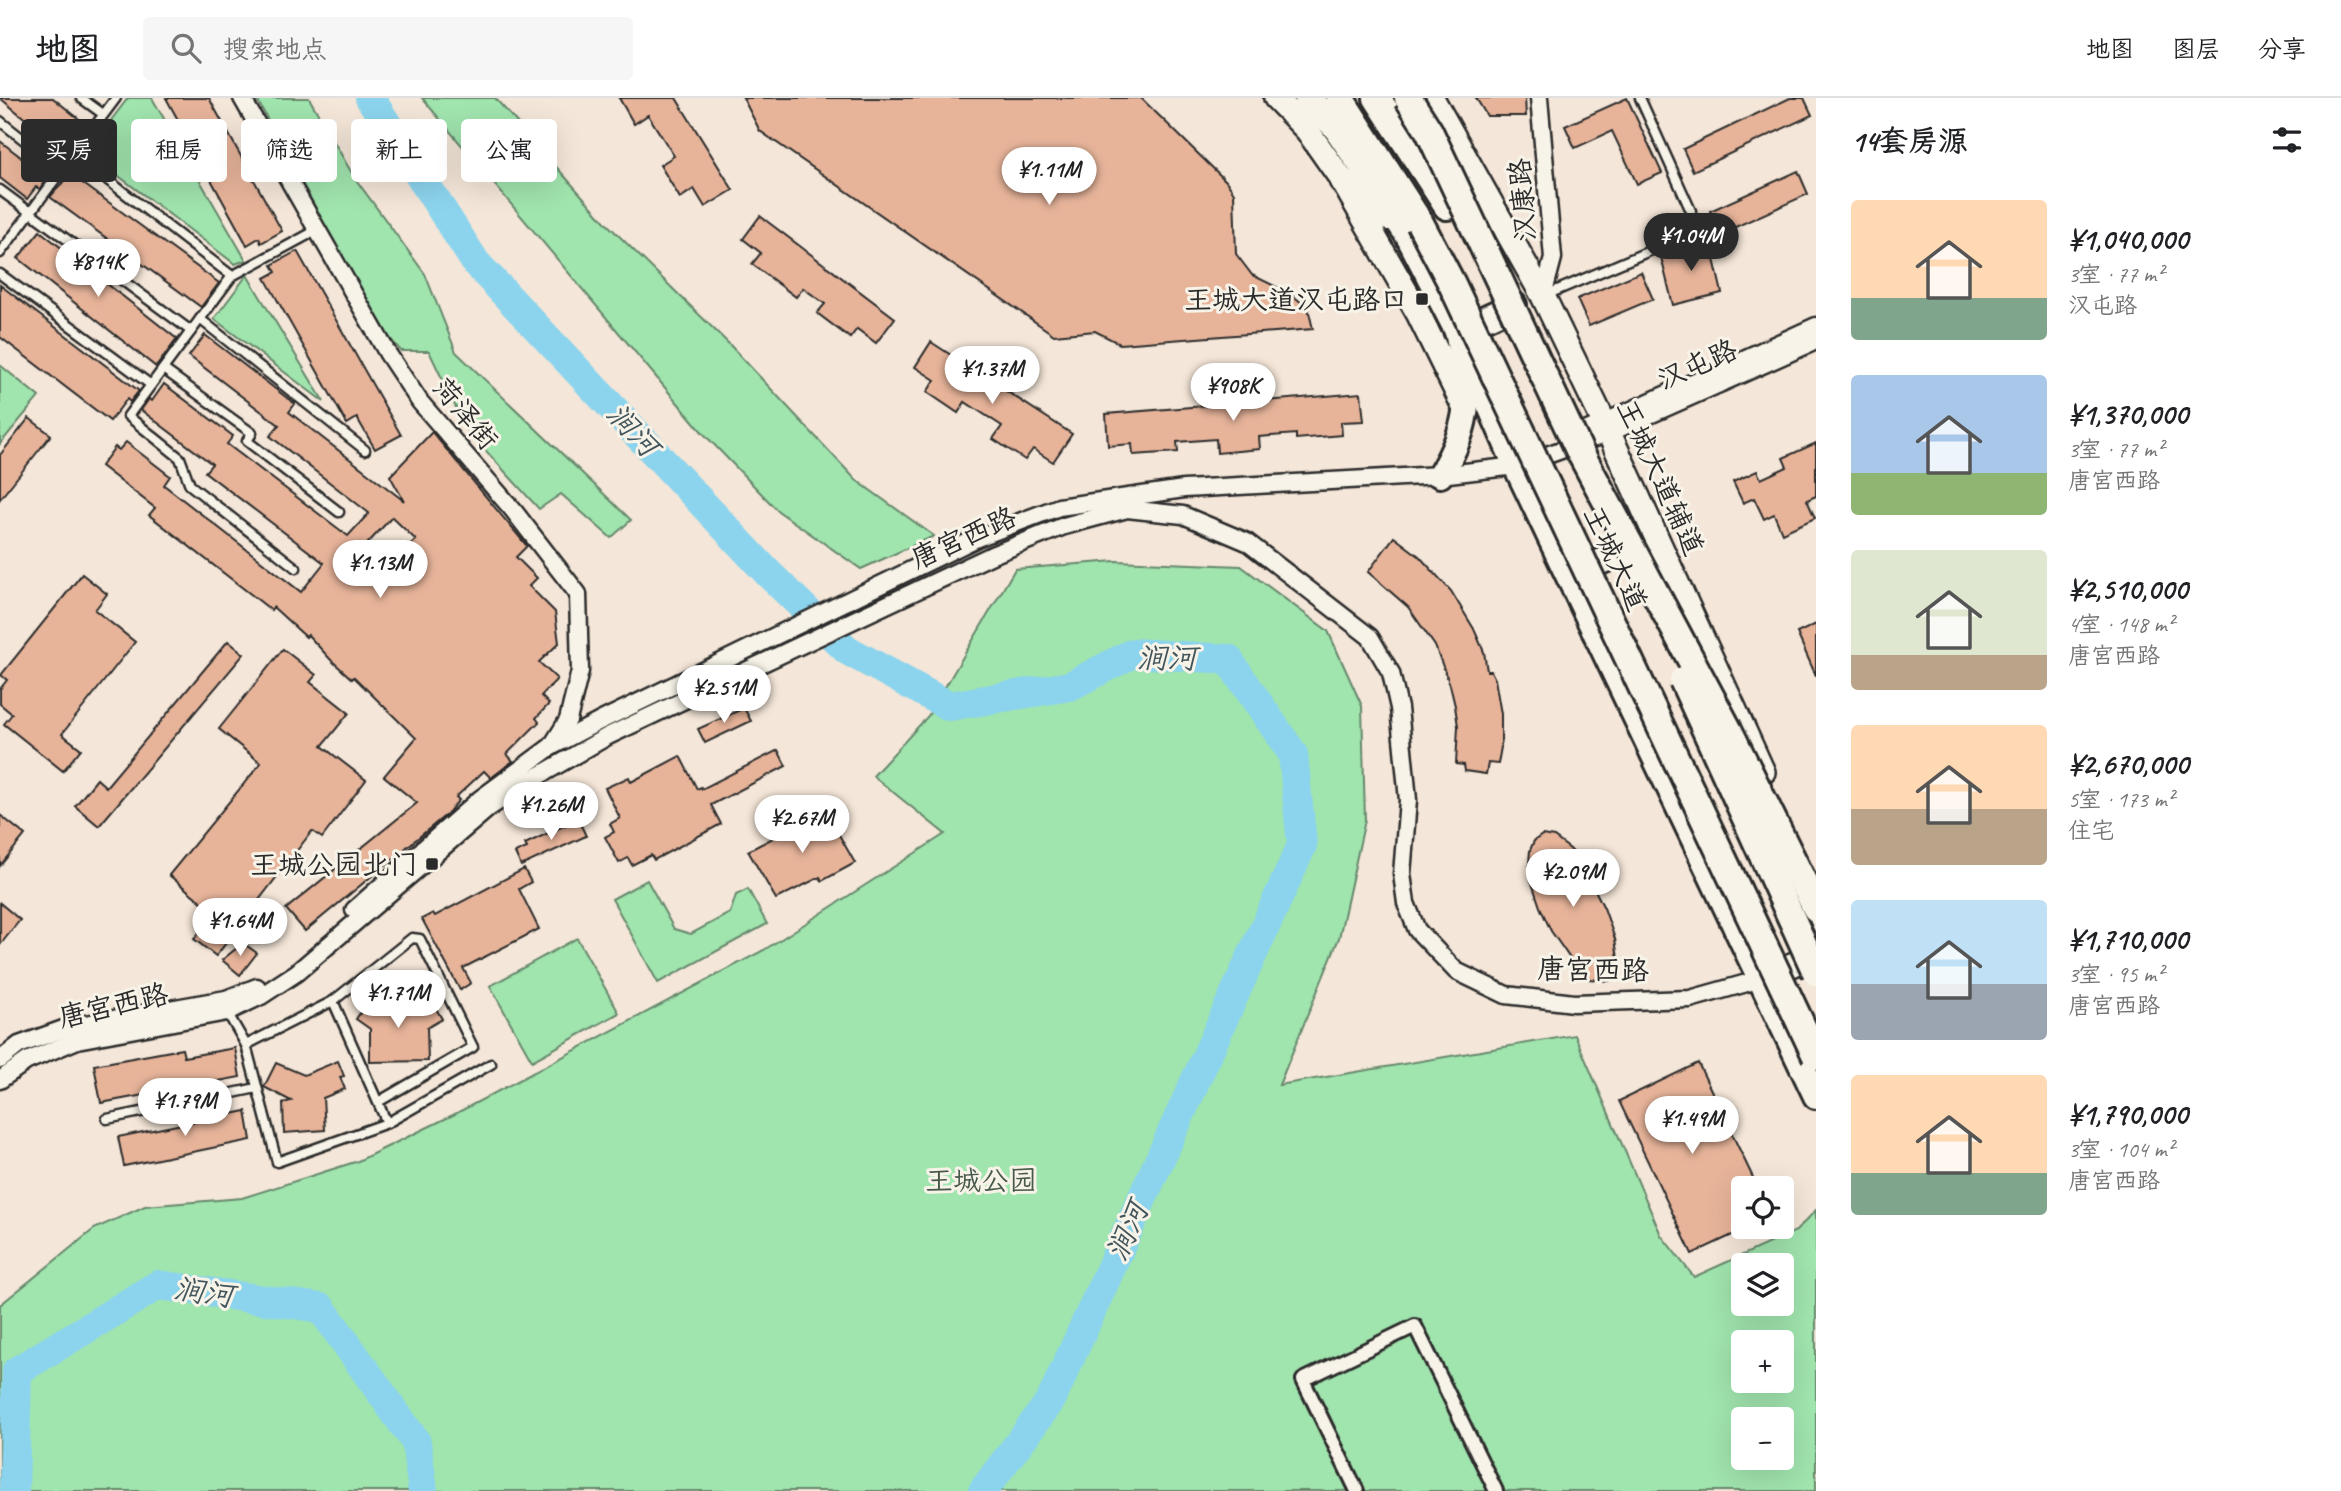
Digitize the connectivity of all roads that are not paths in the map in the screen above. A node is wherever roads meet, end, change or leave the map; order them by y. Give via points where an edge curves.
1 (81, 98) edge
2 (116, 98) edge
3 (242, 98) edge
4 (1276, 98) edge
5 (1308, 98) edge
6 (1314, 98) edge
7 (1340, 98) edge
8 (1377, 98) edge
9 (1395, 98) edge
10 (1408, 98) edge
11 (1432, 98) edge
12 (1539, 98) edge
13 (1640, 98) edge
14 (103, 114) junction
15 (99, 119) edge
16 (0, 121) edge
17 (1339, 130) junction
18 (21, 138) edge
19 (1342, 180) junction
20 (53, 182) edge
21 (110, 182) edge
22 (0, 190) edge
23 (30, 213) junction
24 (317, 230) junction
25 (1408, 236) junction
26 (0, 253) edge
27 (0, 274) edge
28 (232, 276) junction
29 (1543, 296) junction
30 (1514, 305) junction
31 (200, 319) junction
32 (1816, 326) edge
33 (191, 331) junction
34 (1457, 331) junction
35 (1816, 341) edge
36 (163, 369) junction
37 (151, 385) junction
38 (1467, 412) junction
39 (1592, 436) junction
40 (365, 450) dead end
41 (1516, 467) junction
42 (1440, 475) junction
43 (339, 512) dead end
44 (1635, 546) junction
45 (296, 568) dead end
46 (1570, 576) junction
47 (550, 748) junction
48 (556, 766) junction
49 (1762, 816) junction
50 (1816, 890) edge
51 (1816, 908) edge
52 (1816, 930) edge
53 (1816, 954) edge
54 (1816, 971) edge
55 (1761, 979) junction
56 (332, 1001) junction
57 (226, 1012) junction
58 (246, 1045) junction
59 (1816, 1056) edge
60 (0, 1060) edge
61 (491, 1064) dead end
62 (0, 1080) edge
63 (257, 1088) junction
64 (1816, 1096) edge
65 (378, 1102) junction
66 (107, 1119) dead end
67 (387, 1124) junction
68 (1357, 1491) edge
69 (1496, 1491) edge

1 - 14 lane
2 - 14 lane
3 - 24 street, 菏泽街
4 - 19 main road via 1307,130
5 - 17 highway
6 - 17 main road
7 - 59 highway, 王城大道, bridge via 1420,223 1452,284
8 - 39 highway, 王城大道, bridge
9 - 30 main road
10 - 39 highway, bridge
11 - 29 main road, 王城大道辅道
12 - 29 street, 汉康路 via 1553,258
13 - 29 lane via 1691,211 1689,227 1680,238
14 - 15 lane
16 - 18 lane
17 - 25 main road
19 - 25 main road
19 - 38 main road via 1418,313
20 - 23 lane
21 - 28 lane
22 - 23 lane
23 - 26 lane
23 - 33 lane
24 - 28 lane
24 - 47 street, 菏泽街 via 420,402 578,594 580,671 568,720
25 - 34 main road
27 - 37 lane
28 - 31 lane
29 - 39 main road, 王城大道辅道
30 - 34 main road
30 - 39 main road
31 - 33 lane
31 - 40 lane
32 - 39 street, 汉屯路
33 - 36 lane
34 - 38 main road
34 - 41 main road
35 - 39 street, 汉屯路
36 - 37 lane
36 - 43 lane via 252,433 247,441
37 - 45 lane via 128,416 180,458 190,485
38 - 42 main road via 1456,448
39 - 41 street, 汉屯路
39 - 44 main road
39 - 50 main road, 王城大道辅道
39 - 51 highway, bridge
39 - 54 highway, 王城大道, bridge
41 - 42 street, 唐宫西路
41 - 46 main road
42 - 47 street, 唐宫西路 via 1164,491 1059,507 977,538
44 - 46 main road
44 - 49 main road
46 - 55 main road
47 - 48 street
47 - 60 street, 唐宫西路 via 480,799 293,964 258,986 226,999 69,1027 19,1045
48 - 55 street, 唐宫西路 via 608,736 992,555 1064,526 1127,509 1183,515 1247,542 1370,637 1391,673 1399,708 1408,800 1402,874 1406,903 1418,930 1456,971 1506,995 1574,1003 1690,999
48 - 57 street, 唐宫西路 via 490,807 296,973
49 - 50 main road
49 - 52 main road
53 - 55 main road, 唐宫西路
54 - 55 main road, 唐宫西路
55 - 64 main road
56 - 58 lane
56 - 65 lane
56 - 65 lane via 412,938 420,940 474,1047
57 - 58 lane
57 - 62 street, 唐宫西路 via 77,1040 27,1061
58 - 63 lane
61 - 67 lane
63 - 66 lane
63 - 67 lane via 277,1162
65 - 67 lane
68 - 69 street via 1303,1380 1415,1326

